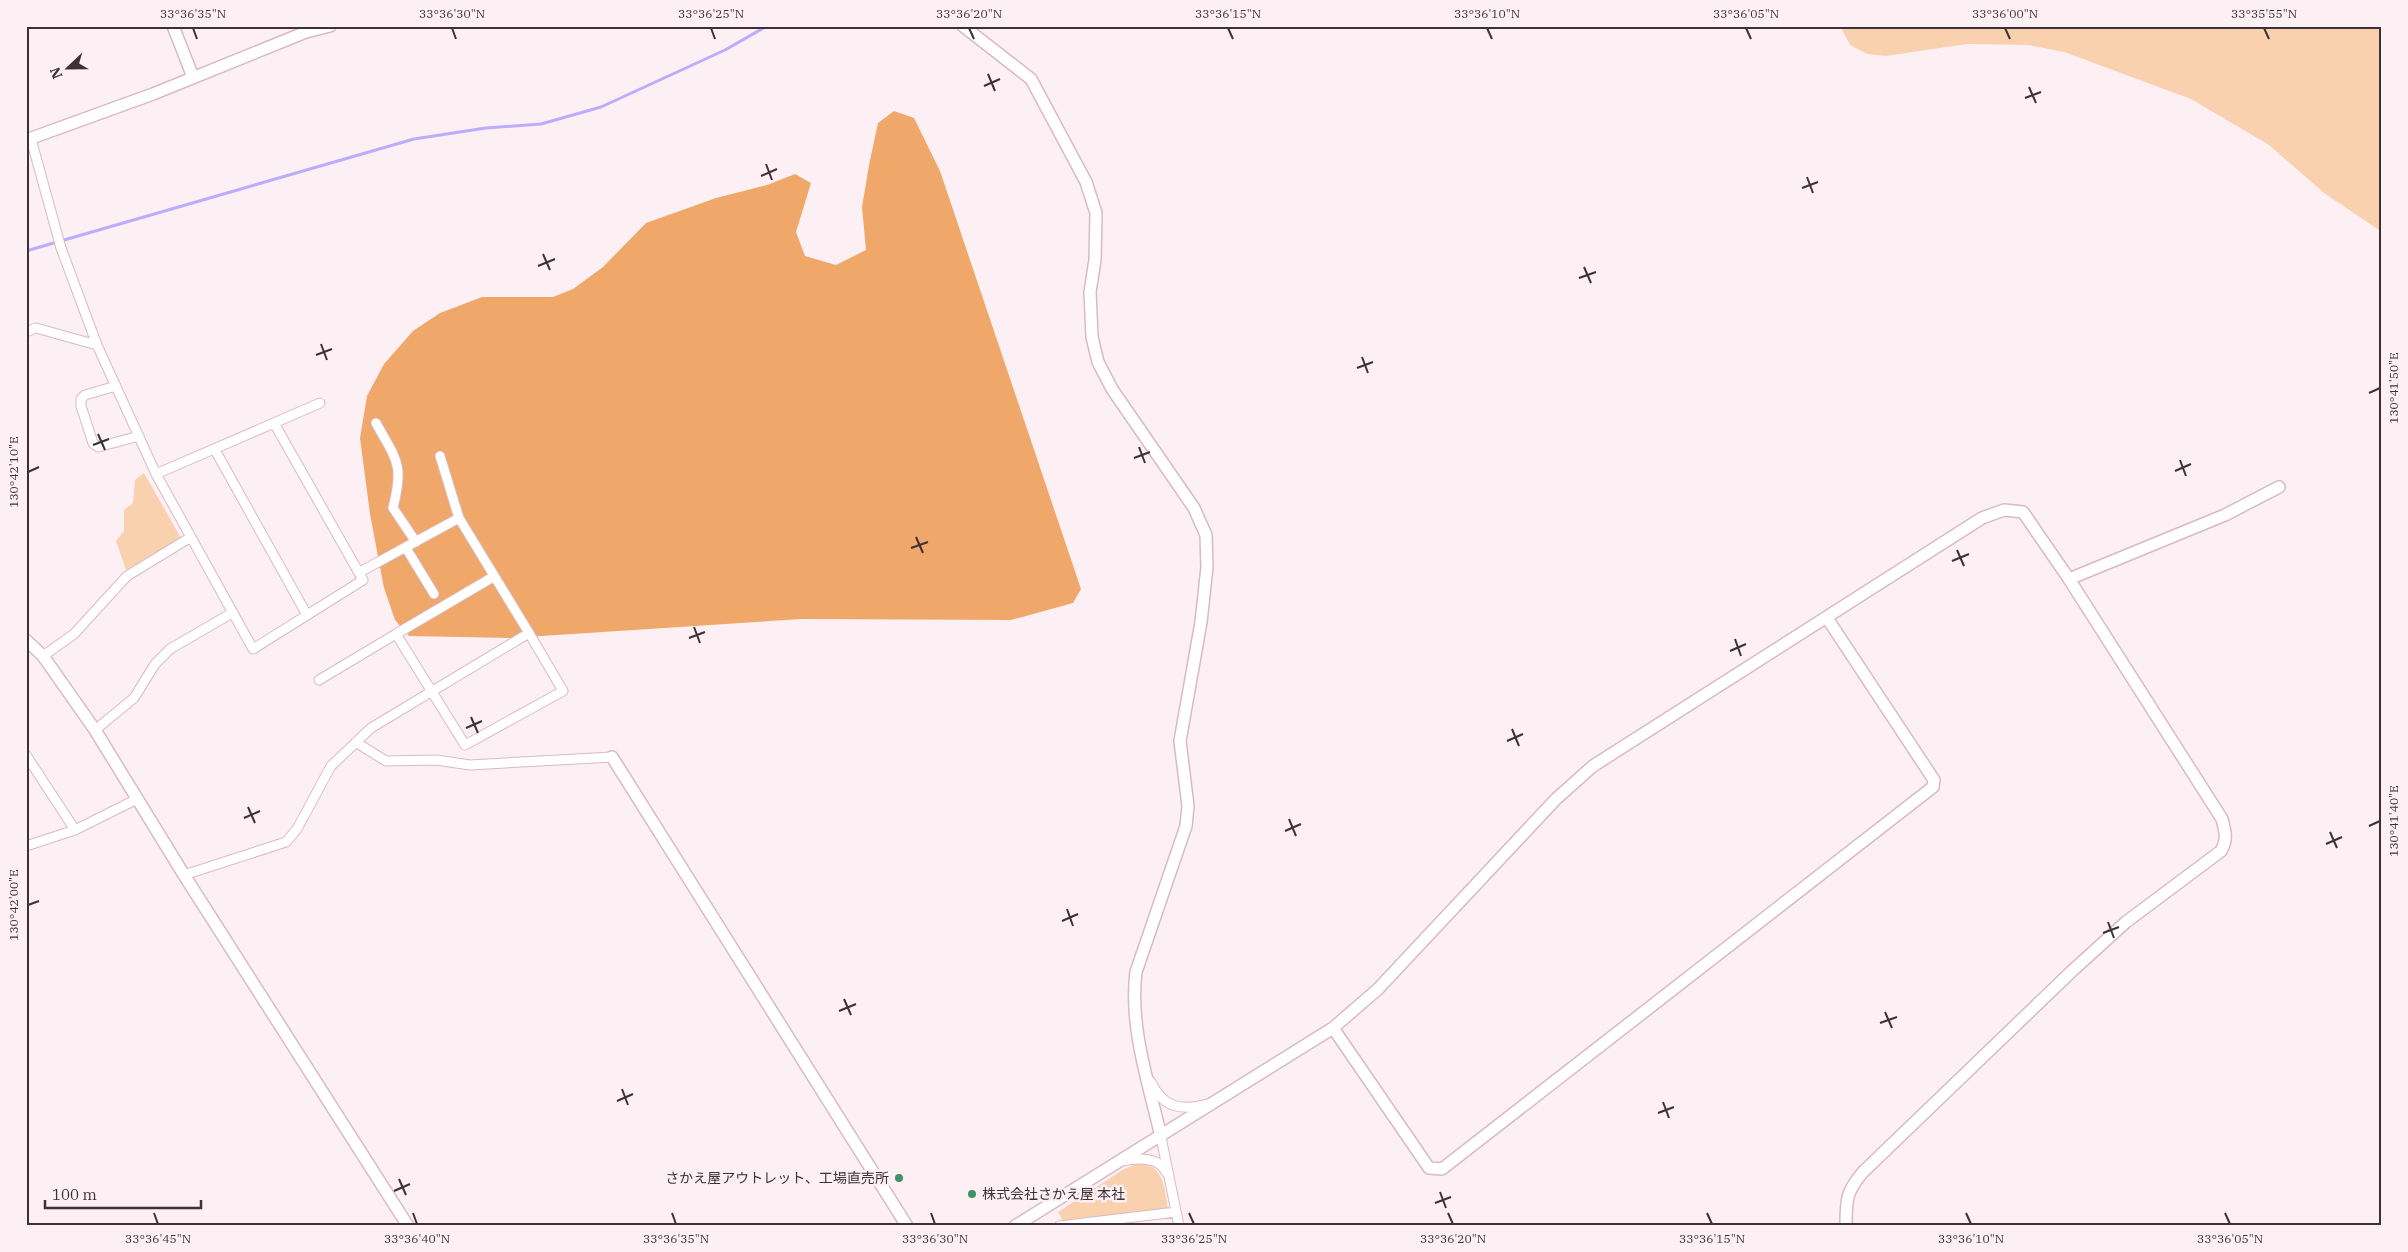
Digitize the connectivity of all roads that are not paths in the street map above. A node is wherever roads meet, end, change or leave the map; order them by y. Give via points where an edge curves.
1 (173, 26) edge
2 (330, 26) edge
3 (963, 26) edge
4 (193, 77) junction
5 (28, 139) edge
6 (26, 332) edge
7 (97, 345) junction
8 (116, 386) junction
9 (320, 403) dead end
10 (274, 423) junction
11 (376, 423) dead end
12 (139, 436) junction
13 (215, 450) junction
14 (440, 456) dead end
15 (156, 474) junction
16 (2279, 487) dead end
17 (459, 518) junction
18 (191, 537) junction
19 (416, 542) junction
20 (406, 548) junction
21 (360, 572) junction
22 (493, 577) junction
23 (2069, 579) junction
24 (434, 594) dead end
25 (232, 613) junction
26 (307, 615) junction
27 (1827, 618) junction
28 (529, 633) junction
29 (396, 634) junction
30 (26, 640) edge
31 (43, 656) junction
32 (318, 680) dead end
33 (431, 691) junction
34 (95, 730) junction
35 (357, 743) junction
36 (26, 755) edge
37 (612, 757) joint
38 (137, 799) junction
39 (74, 830) junction
40 (26, 846) edge
41 (184, 875) junction
42 (1333, 1028) junction
43 (1147, 1072) junction
44 (1215, 1102) junction
45 (1161, 1137) junction
46 (1120, 1162) junction
47 (1169, 1177) junction
48 (1176, 1212) junction
49 (408, 1226) edge
50 (907, 1226) edge
51 (1015, 1226) edge
52 (1059, 1226) edge
53 (1179, 1226) edge
54 (1846, 1226) edge

1 - 4 street
2 - 4 street via 306,32
3 - 43 street via 1031,79 1086,182 1096,213 1095,260 1090,292 1092,337 1098,362 1112,389 1194,508 1206,535 1207,567 1201,622 1180,741 1188,806 1186,826 1136,972 1133,991 1134,1012
4 - 5 street
5 - 7 street via 61,248
6 - 7 street via 36,328
7 - 8 street
8 - 12 street
8 - 12 street via 81,399 80,406 93,443 98,446
9 - 10 street
10 - 13 street
10 - 21 street
11 - 19 street via 397,460 400,480 392,508
12 - 15 street
13 - 15 street
13 - 26 street
14 - 17 street
15 - 18 street
16 - 23 street via 2225,515
17 - 19 street
17 - 22 street
18 - 25 street
18 - 31 street via 127,576 74,634
19 - 20 street
20 - 21 street
20 - 24 street
21 - 26 street via 363,580
22 - 28 street
22 - 29 street
23 - 27 street via 2023,512 2004,510 1982,518
23 - 54 street via 2222,819 2225,844 2221,851 2126,922 1863,1172 1850,1187
25 - 26 street via 253,649
25 - 34 street via 170,649 155,664 134,698
27 - 42 street via 1593,766 1556,799 1378,989
27 - 42 street via 1934,780 1933,787 1442,1169 1429,1168
28 - 33 street
28 - 33 street via 563,692 465,745
29 - 32 street
29 - 33 street
30 - 31 street
31 - 34 street
33 - 35 street via 371,728
34 - 38 street
35 - 37 street via 386,761 436,760 470,765
35 - 41 street via 331,766 297,829 286,842
36 - 39 street
37 - 50 street
38 - 39 street
38 - 41 street
39 - 40 street
41 - 49 street
42 - 44 street
43 - 44 street via 1156,1092 1167,1103 1192,1107
43 - 45 street
44 - 45 street
45 - 46 street
45 - 47 street
46 - 47 street via 1141,1158 1151,1160 1164,1168
46 - 51 street
47 - 48 street
48 - 52 street
48 - 53 street

